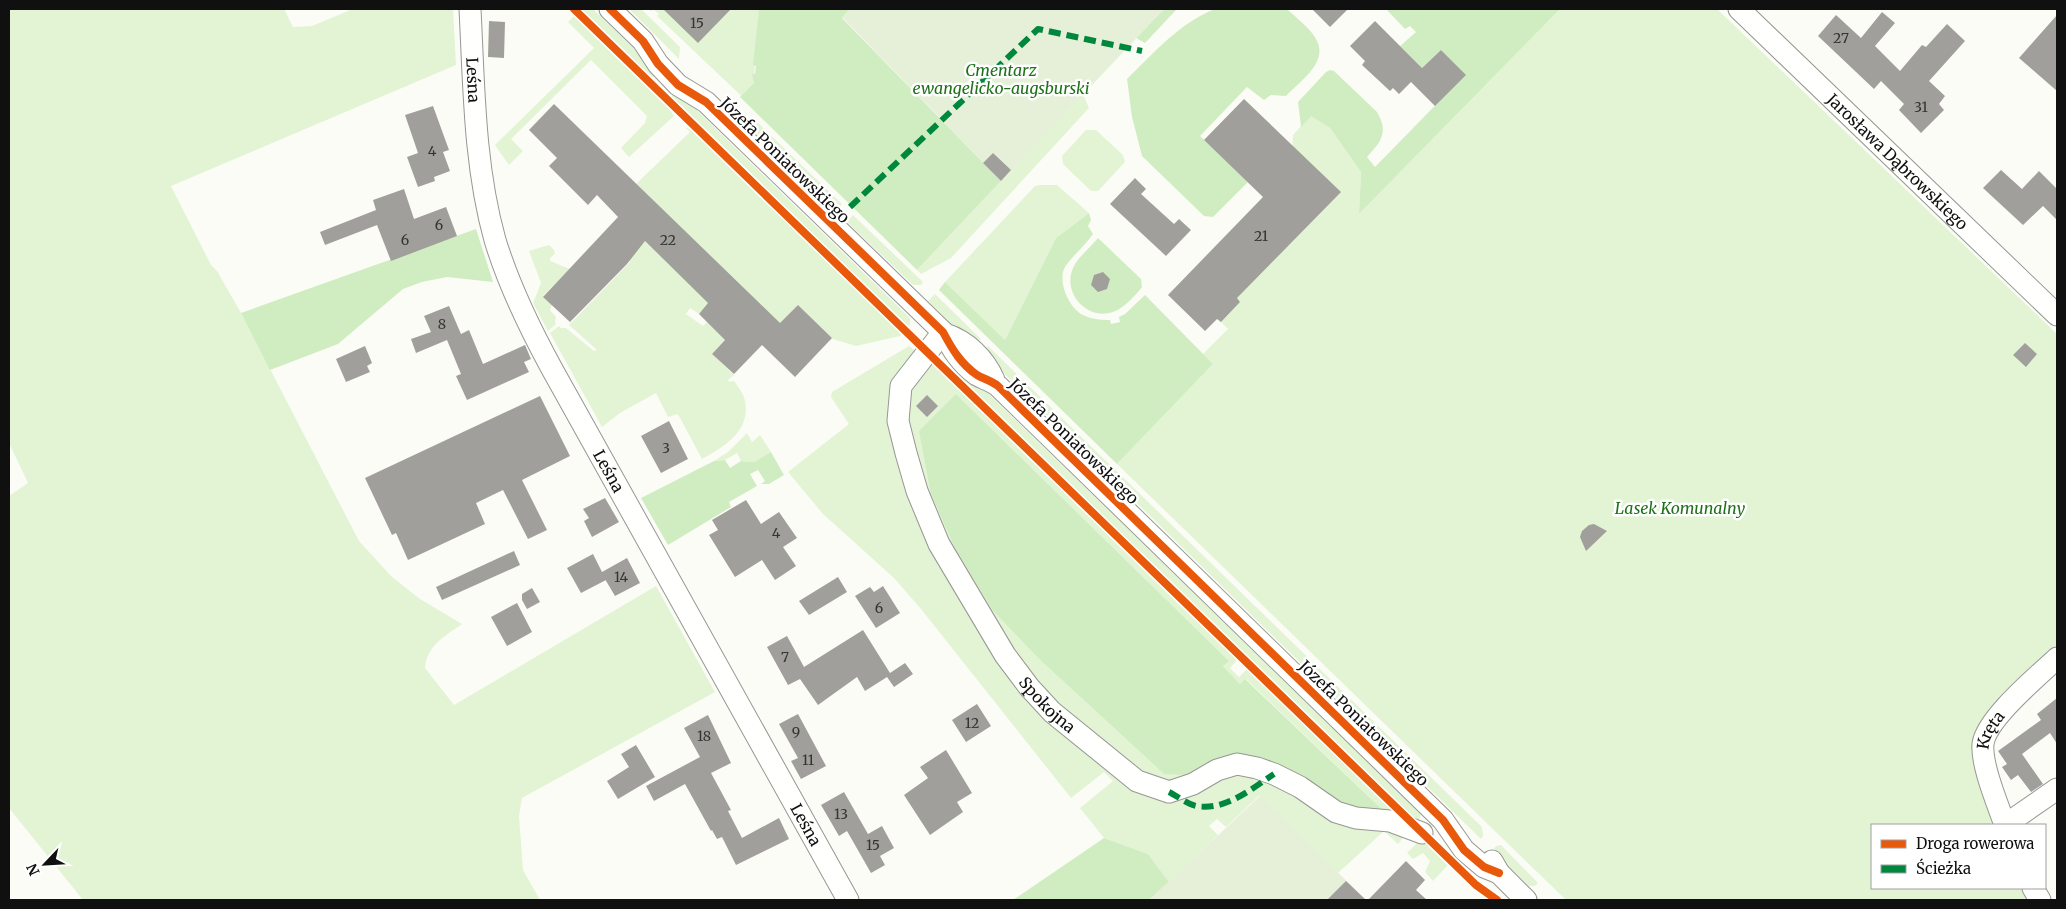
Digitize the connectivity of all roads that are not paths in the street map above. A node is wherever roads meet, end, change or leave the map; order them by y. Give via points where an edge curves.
1 (470, 9) edge
2 (610, 9) edge
3 (1739, 9) edge
4 (2057, 315) edge
5 (943, 332) junction
6 (2057, 658) edge
7 (2057, 789) edge
8 (2005, 824) edge
9 (2006, 824) edge
10 (1422, 833) dead end
11 (2034, 889) edge
12 (848, 900) edge
13 (1526, 900) edge
14 (2040, 900) edge

1 - 12 street, Leśna via 480,168 495,239 519,306
2 - 5 street, Józefa Poniatowskiego via 643,41 658,64 678,85 706,102
3 - 4 street, Jarosława Dąbrowskiego
5 - 10 street, Spokojna via 901,386 898,421 909,463 943,551 974,605 1014,668 1052,712 1137,781 1169,792 1238,764 1274,774 1300,787 1336,812 1356,818 1390,821
5 - 13 street, Józefa Poniatowskiego via 974,352 998,386 1443,820 1464,850 1484,867 1499,874
6 - 8 street, Kręta via 1996,718 1983,743 1984,758
7 - 9 street, Kręta
11 - 14 street

